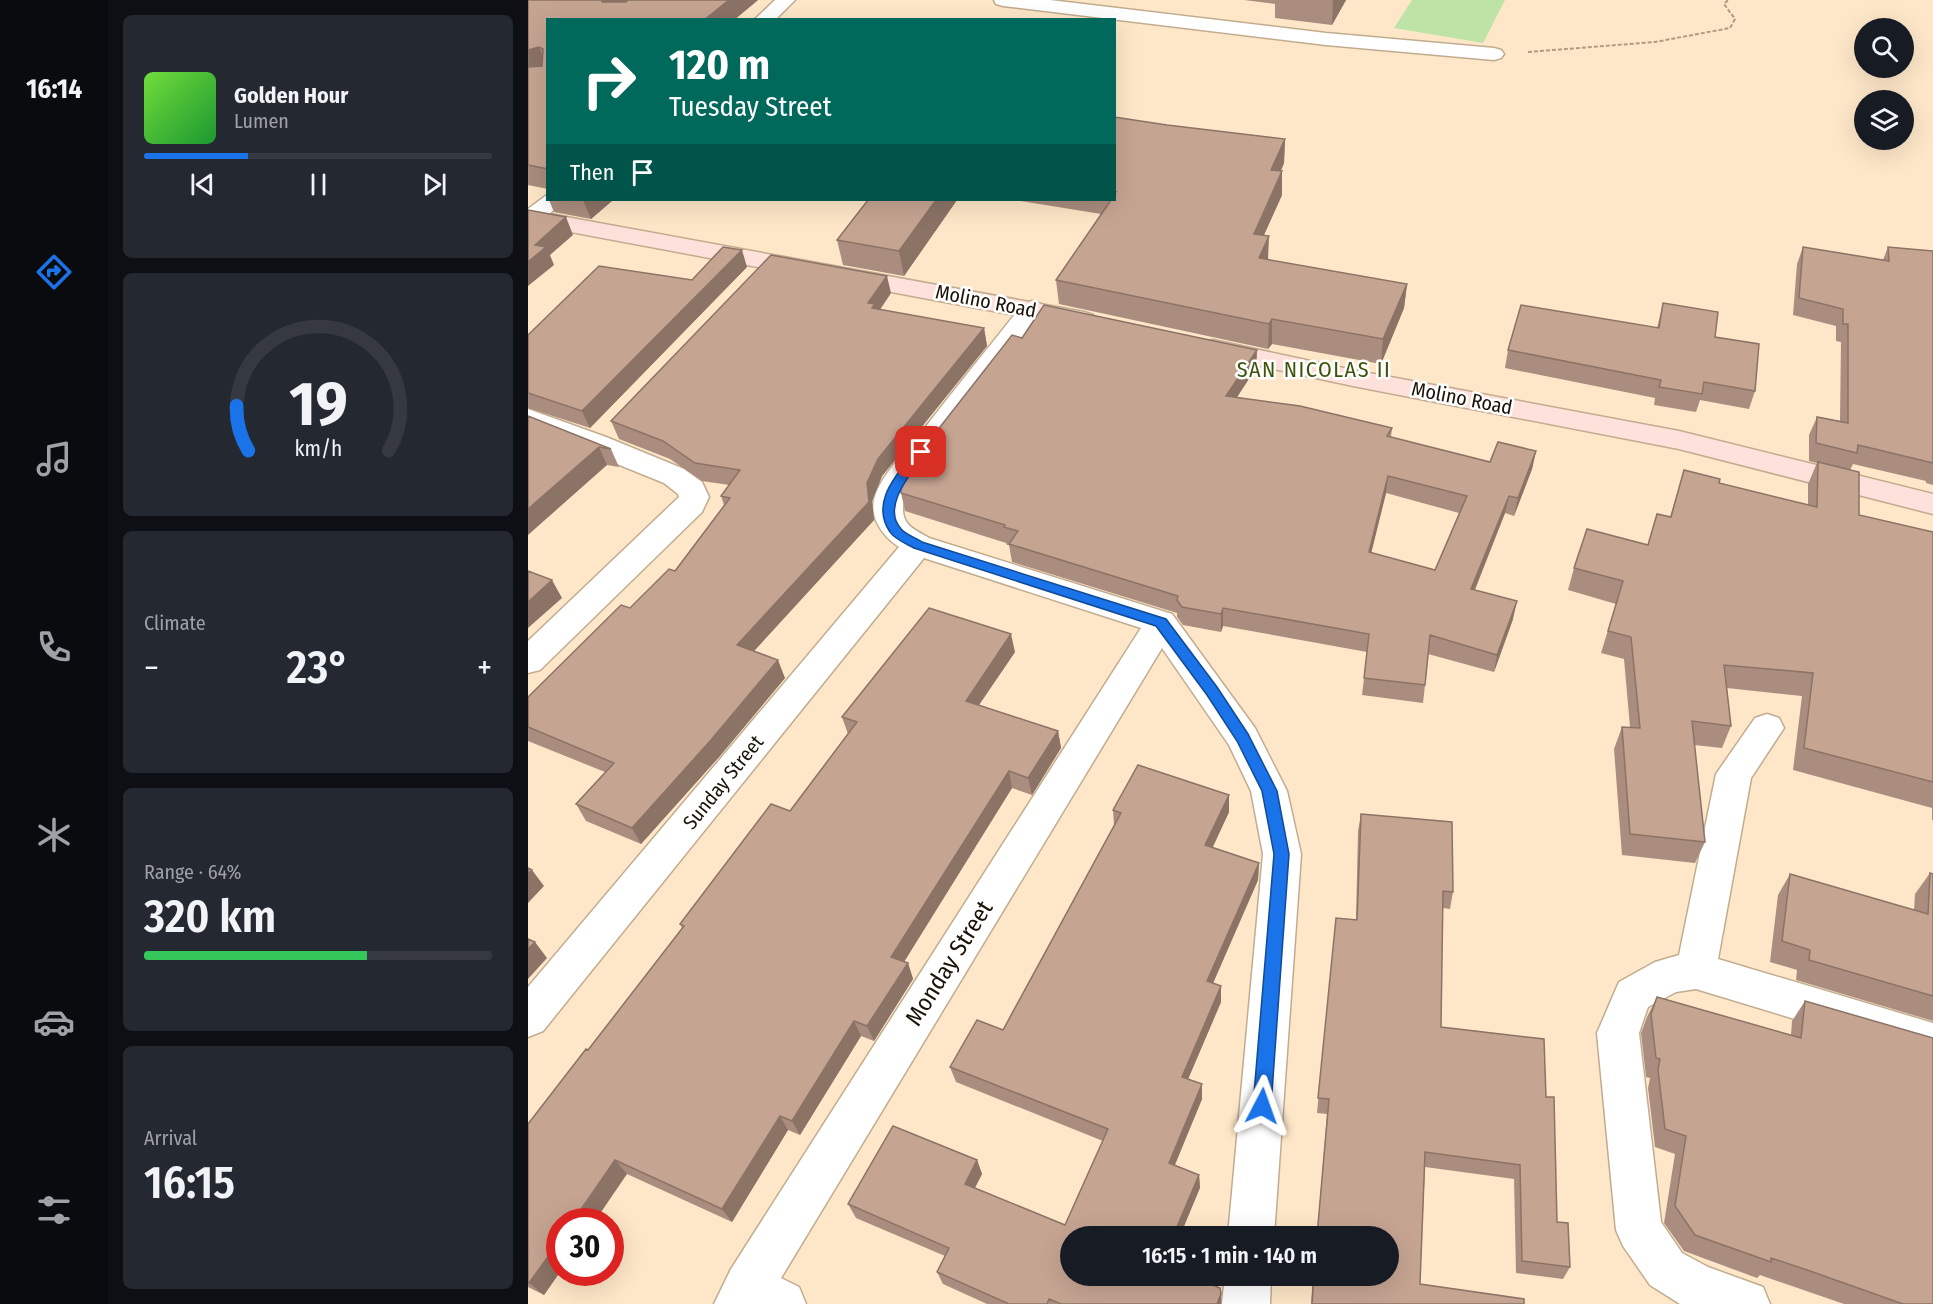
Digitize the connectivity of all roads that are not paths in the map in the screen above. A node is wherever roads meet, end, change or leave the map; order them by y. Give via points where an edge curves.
1 (786, 0) edge
2 (1003, 0) edge
3 (765, 18) edge
4 (1494, 54) road end
5 (552, 201) edge
6 (530, 217) edge
7 (770, 261) junction
8 (745, 287) edge
9 (1032, 309) junction
10 (1110, 326) edge
11 (1188, 342) edge
12 (528, 418) edge
13 (1933, 504) edge
14 (918, 545) junction
15 (1161, 622) junction
16 (528, 661) edge
17 (1767, 728) dead end
18 (1696, 971) junction
19 (528, 1018) edge
20 (1933, 1042) edge
21 (1252, 1226) edge
22 (1247, 1286) edge
23 (756, 1298) edge
24 (1246, 1304) edge
25 (1746, 1304) edge

1 - 3 street
2 - 4 street via 1348,42
5 - 6 street
6 - 7 main road, Molino Road
7 - 8 street
7 - 9 main road, Molino Road
9 - 10 main road, Molino Road
9 - 14 street via 890,494 889,514 896,531
11 - 13 main road, Molino Road via 1353,378 1679,440
12 - 16 street via 604,434 674,476 692,489 694,497 691,505
14 - 15 street
14 - 19 street, Sunday Street
15 - 21 street via 1243,738 1269,791 1282,854
15 - 23 street, Monday Street
17 - 18 street via 1734,774
18 - 20 street
18 - 25 street via 1669,975 1633,995 1618,1033 1639,1230 1666,1269 1697,1287
22 - 24 street

